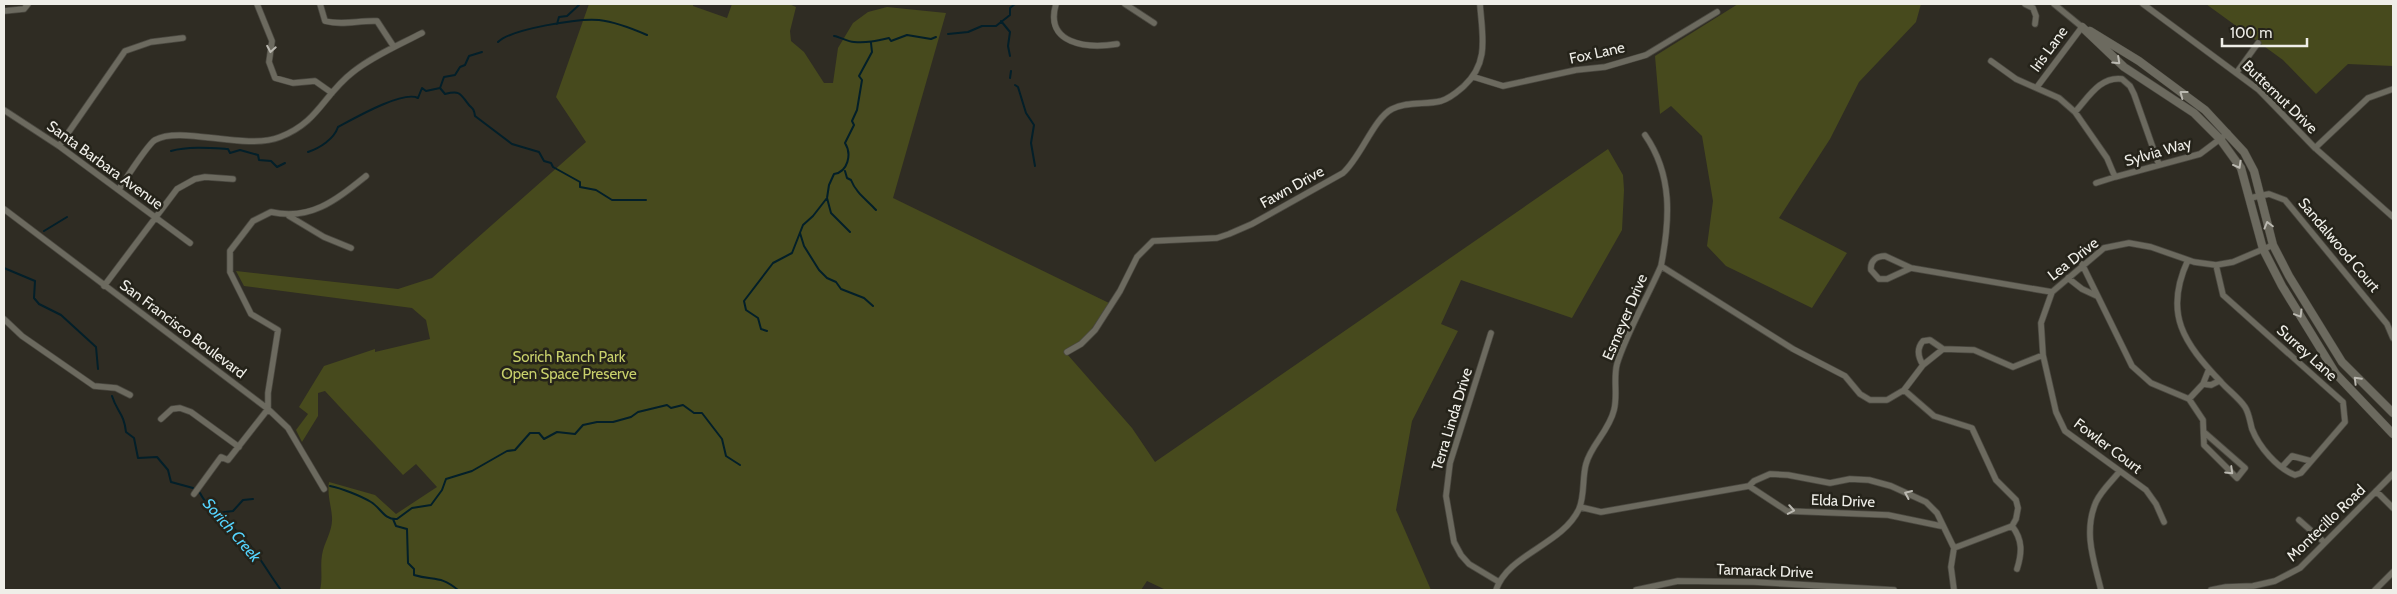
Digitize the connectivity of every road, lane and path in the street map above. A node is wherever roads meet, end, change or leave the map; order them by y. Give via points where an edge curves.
1 (28, 4) edge
2 (257, 4) edge
3 (320, 4) edge
4 (1056, 4) edge
5 (1125, 4) edge
6 (1480, 4) edge
7 (2025, 4) edge
8 (2054, 4) edge
9 (2143, 4) edge
10 (4, 11) edge
11 (1716, 12) dead end
12 (1154, 23) dead end
13 (2035, 24) dead end
14 (2082, 27) junction
15 (422, 33) dead end
16 (183, 38) dead end
17 (2258, 43) dead end
18 (1117, 44) dead end
19 (394, 48) junction
20 (1991, 61) dead end
21 (2237, 72) junction
22 (1474, 77) junction
23 (2037, 87) junction
24 (2393, 90) edge
25 (332, 93) junction
26 (4, 110) edge
27 (2075, 112) junction
28 (2228, 133) junction
29 (1645, 135) dead end
30 (2220, 139) junction
31 (59, 146) junction
32 (2315, 148) junction
33 (2159, 165) junction
34 (366, 176) dead end
35 (2114, 177) junction
36 (233, 179) dead end
37 (2096, 182) dead end
38 (118, 189) junction
39 (2260, 196) junction
40 (2250, 198) junction
41 (4, 209) edge
42 (155, 216) junction
43 (289, 216) junction
44 (2393, 218) edge
45 (190, 243) dead end
46 (2273, 245) junction
47 (352, 248) dead end
48 (2263, 249) junction
49 (2188, 260) junction
50 (2082, 264) junction
51 (2216, 265) junction
52 (1661, 266) junction
53 (1911, 268) junction
54 (2068, 278) junction
55 (2091, 283) junction
56 (104, 286) junction
57 (2082, 289) junction
58 (2052, 292) junction
59 (2097, 296) junction
60 (4, 319) edge
61 (1491, 333) dead end
62 (2393, 338) edge
63 (1943, 349) junction
64 (1067, 352) dead end
65 (2043, 355) junction
66 (1923, 365) junction
67 (2209, 370) junction
68 (2220, 381) junction
69 (2203, 384) junction
70 (1904, 390) junction
71 (130, 395) dead end
72 (2189, 399) junction
73 (268, 410) junction
74 (2393, 413) edge
75 (161, 419) dead end
76 (2205, 433) junction
77 (2393, 434) edge
78 (239, 447) junction
79 (2311, 461) junction
80 (2282, 467) junction
81 (2120, 471) junction
82 (2393, 474) edge
83 (1749, 486) junction
84 (324, 489) dead end
85 (2376, 491) junction
86 (194, 494) dead end
87 (1580, 507) junction
88 (2393, 508) edge
89 (2299, 520) dead end
90 (2164, 522) dead end
91 (1942, 526) junction
92 (2012, 526) junction
93 (2324, 542) junction
94 (1954, 548) junction
95 (2018, 569) dead end
96 (2393, 572) edge
97 (1499, 582) junction
98 (1870, 589) edge
99 (2379, 589) edge
100 (1496, 590) edge
101 (1636, 590) edge
102 (1894, 590) edge
103 (1954, 590) edge
104 (2101, 590) edge
105 (2211, 590) edge

1 - 10 street via 24,9
2 -> 25 street via 272,41 268,62 275,78 293,83 315,81
3 - 19 street via 325,21 339,25 362,20 377,21
4 - 18 street via 1053,25 1062,37 1094,46
5 - 12 street
6 - 22 street, Fawn Drive via 1484,42
7 - 13 street via 2033,8
8 - 14 street
9 - 21 street, Butternut Drive
11 - 22 street, Fox Lane via 1646,54 1606,67 1503,86
14 - 23 street, Iris Lane
28 -> 14 street via 2204,110 2139,61
14 -> 30 street via 2124,67 2194,113
15 - 19 street
16 - 31 street via 151,42 125,51
17 - 21 street
19 - 25 street via 353,72
20 - 23 street, Sylvia Way via 2016,79
21 - 32 street, Butternut Drive
22 - 64 street, Fawn Drive via 1453,96 1391,110 1343,173 1252,224 1217,238 1171,238 1150,243 1137,257 1120,291 1094,330 1081,344
23 - 27 street, Sylvia Way via 2059,98
24 - 32 street via 2368,98
25 - 38 street via 317,113 298,129 277,138 246,142 175,135 154,140
26 - 31 street, Santa Barbara Avenue
27 - 33 street via 2109,78 2122,78 2134,94
27 - 35 street, Sylvia Way via 2107,158
28 - 30 street, Sylvia Way
28 - 39 street via 2251,163
29 - 52 street, Esmeyer Drive via 1660,161 1667,185 1668,214
30 - 33 street, Sylvia Way via 2200,154
30 -> 40 street via 2241,168
31 - 38 street, Santa Barbara Avenue
32 - 44 street, Butternut Drive
33 - 35 street, Sylvia Way
34 - 43 street via 336,200
35 - 37 street
36 - 42 street via 205,177 184,184
38 - 42 street, Santa Barbara Avenue
39 - 40 street, Sandalwood Court
46 -> 39 street
39 - 62 street, Sandalwood Court via 2276,194 2285,200 2387,324
40 - 48 street
41 - 56 street, San Francisco Boulevard
42 - 45 street, Santa Barbara Avenue
42 - 56 street
43 - 47 street via 324,237
43 - 73 street via 271,212 253,221 230,251 230,272 251,314 278,330
46 - 48 street, Lea Drive
74 -> 46 street via 2342,362
48 - 51 street, Lea Drive via 2233,262
48 -> 77 street via 2330,365
49 - 50 street, Lea Drive via 2129,243 2104,248
49 - 51 street, Lea Drive
49 - 67 street via 2176,314 2185,335
50 - 54 street, Lea Drive
50 - 55 street
51 - 79 street, Surrey Lane via 2223,295 2343,402 2345,422
52 - 70 street via 1793,349 1844,376 1870,400 1887,400
52 - 87 street, Esmeyer Drive via 1617,365 1615,408 1602,437 1590,453
53 - 53 street via 1885,256 1877,257 1871,266 1876,277 1883,280
53 - 58 street
54 - 57 street
54 - 58 street, Lea Drive
55 - 57 street
55 - 59 street
56 - 73 street, San Francisco Boulevard via 156,322
57 - 59 street
58 - 65 street, Lea Drive via 2041,323
59 - 72 street via 2132,366 2151,383
60 - 71 street via 22,336 94,386 116,388
61 - 97 street, Terra Linda Drive via 1450,463 1446,496 1454,542 1461,556
63 - 65 street via 1974,350 2013,367
63 - 66 street
63 - 66 street via 1930,340 1923,341 1918,353
65 - 81 street, Fowler Court via 2056,412 2065,431
66 - 70 street
67 - 68 street
67 - 69 street
68 - 69 street
68 - 80 street via 2245,407 2253,432
69 - 72 street
70 - 92 street via 1934,416 1972,428 1996,480 2016,500 2017,513
72 - 76 street via 2203,420
73 - 78 street
73 - 84 street, San Francisco Boulevard via 288,428
75 - 78 street via 172,409 185,409
76 -> 76 street via 2204,445 2237,478 2244,468
78 - 86 street via 228,460 221,457
79 - 80 street via 2292,456
79 - 80 street, Surrey Lane via 2295,475
81 - 90 street, Fowler Court via 2146,490
81 - 104 street via 2097,501 2090,521 2089,538
82 - 85 street, Montecillo Road
83 - 87 street, Elda Drive via 1601,512
83 -> 91 street, Elda Drive via 1787,511 1888,514
91 -> 83 street, Elda Drive via 1937,513 1926,502 1869,480 1830,483 1770,474
85 - 88 street
85 - 93 street, Montecillo Road
87 - 97 street, Esmeyer Drive via 1566,528 1509,569
89 - 93 street
91 - 94 street, Elda Drive
92 - 94 street
92 - 95 street via 2021,541
93 - 105 street, Montecillo Road via 2300,568 2280,579 2252,586
94 - 103 street via 1951,566
96 - 99 street
97 - 100 street, Esmeyer Drive
98 - 101 street, Tamarack Drive via 1678,581
98 - 102 street, Tamarack Drive

